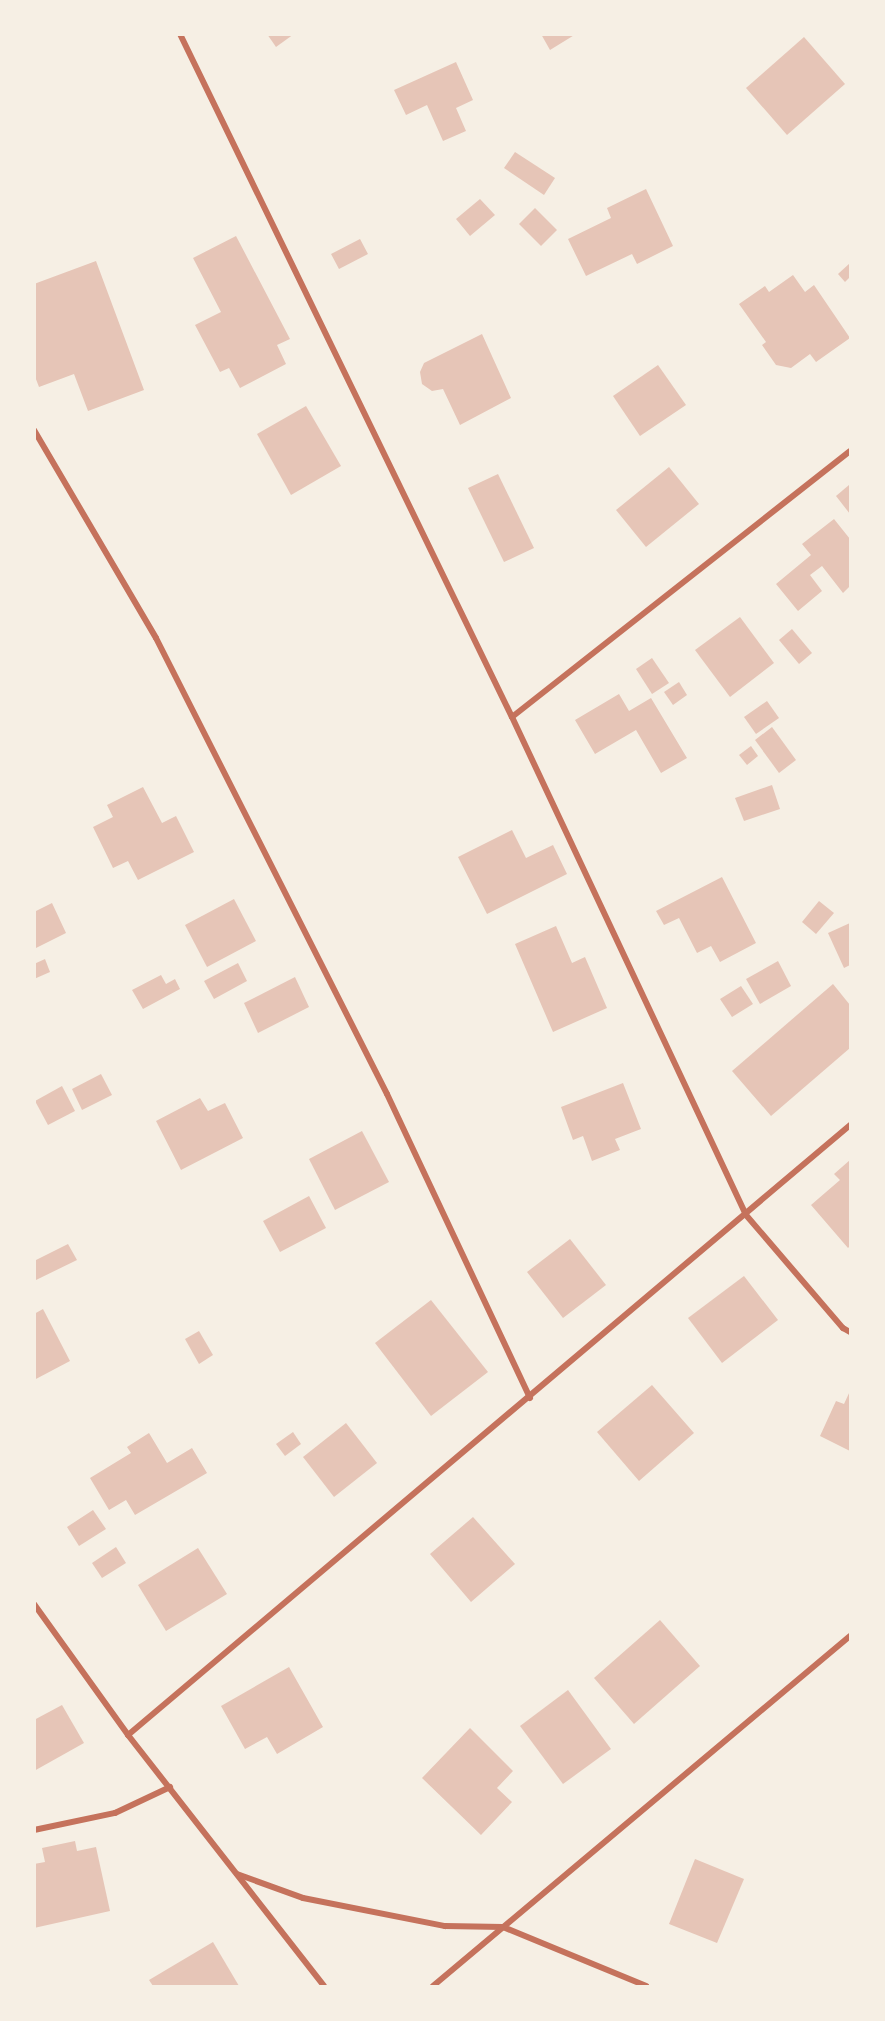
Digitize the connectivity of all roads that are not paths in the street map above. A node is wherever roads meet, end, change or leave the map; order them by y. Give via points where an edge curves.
1 (180, 34) edge
2 (34, 430) edge
3 (850, 451) edge
4 (512, 717) junction
5 (850, 1125) edge
6 (746, 1215) junction
7 (850, 1332) edge
8 (530, 1398) junction
9 (34, 1604) edge
10 (850, 1636) edge
11 (128, 1735) junction
12 (170, 1787) junction
13 (34, 1830) edge
14 (236, 1874) junction
15 (503, 1927) junction
16 (324, 1986) edge
17 (433, 1986) edge
18 (646, 1986) edge

1 - 4 street
2 - 8 street via 156,638 387,1094
3 - 4 street
4 - 6 street
5 - 6 street
6 - 7 street
6 - 8 street
8 - 11 street
9 - 11 street
10 - 15 street
11 - 12 street
12 - 13 street via 115,1813
12 - 14 street
14 - 15 street via 303,1898 446,1926
14 - 16 street
15 - 17 street
15 - 18 street

